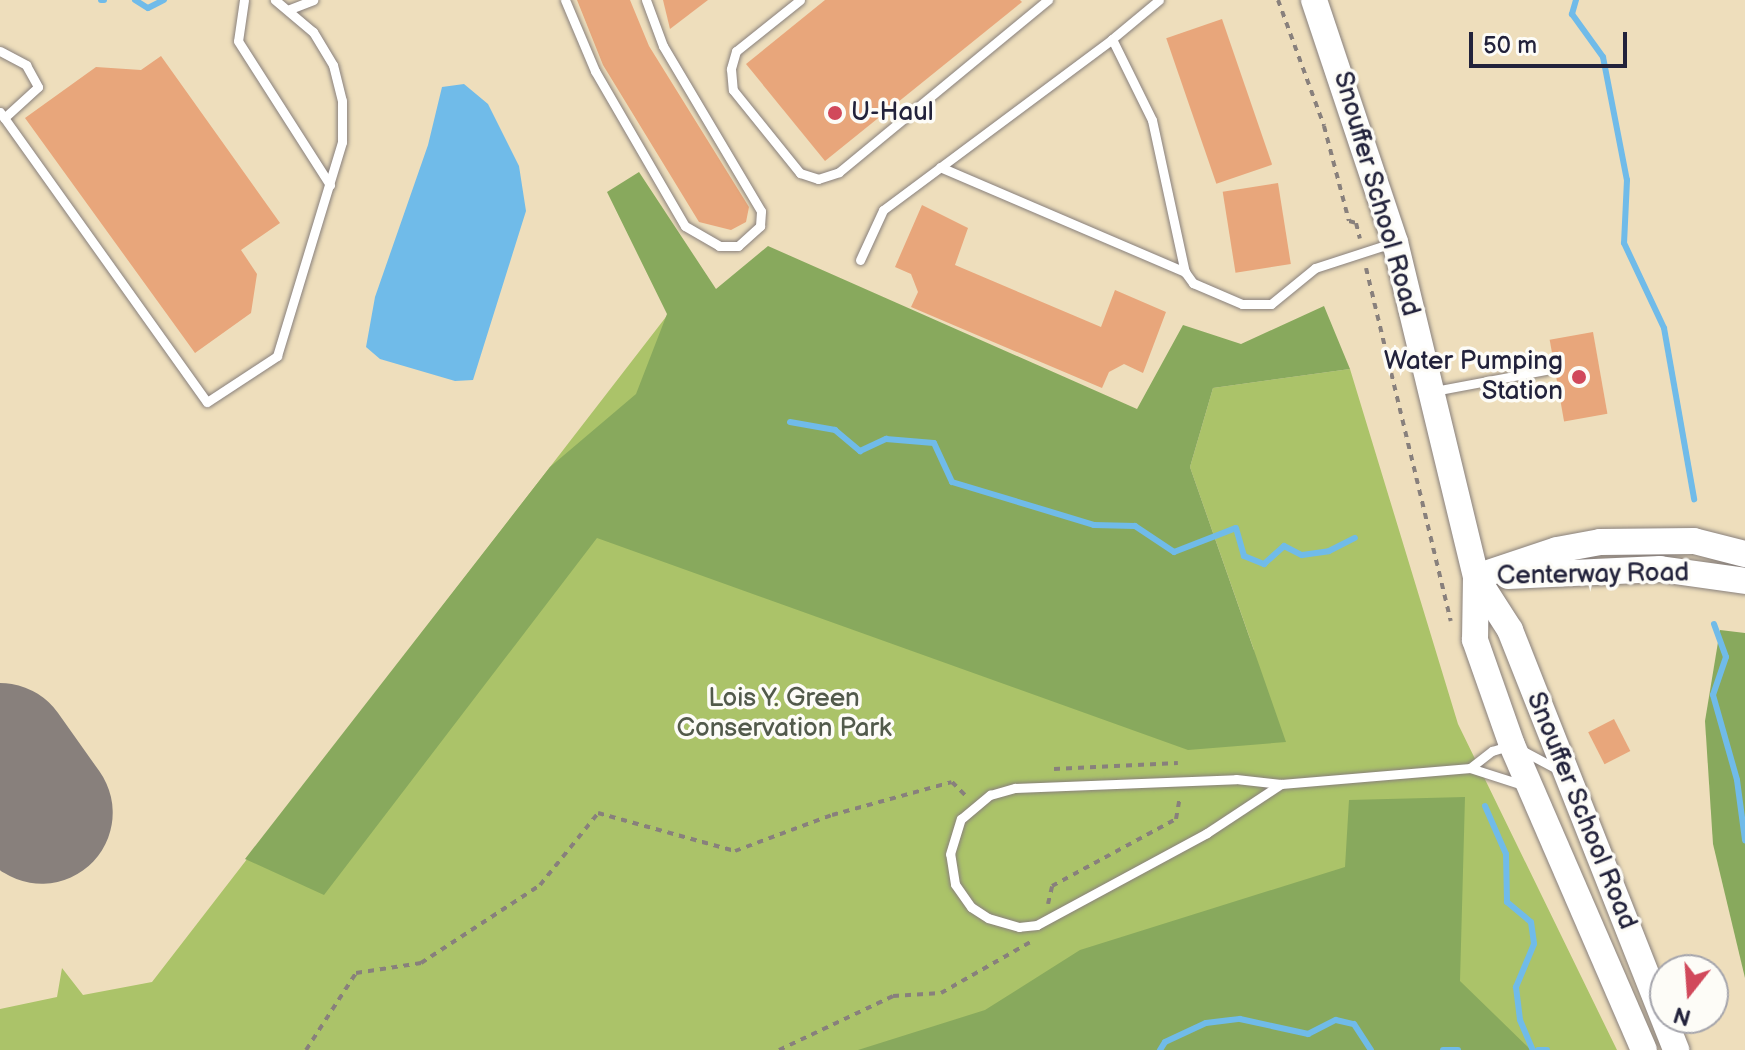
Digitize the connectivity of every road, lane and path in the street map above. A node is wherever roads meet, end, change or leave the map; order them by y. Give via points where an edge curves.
1 (244, 0) edge
2 (275, 0) edge
3 (313, 0) edge
4 (565, 0) edge
5 (646, 0) edge
6 (800, 0) edge
7 (1048, 0) edge
8 (1159, 0) edge
9 (1278, 0) edge
10 (1314, 0) edge
11 (290, 9) junction
12 (1112, 39) junction
13 (0, 51) edge
14 (2, 115) edge
15 (940, 167) junction
16 (330, 185) junction
17 (1356, 223) dead end
18 (1395, 242) junction
19 (860, 260) dead end
20 (1185, 272) junction
21 (1368, 276) dead end
22 (1546, 370) dead end
23 (1431, 391) junction
24 (1745, 554) edge
25 (1476, 577) junction
26 (1745, 581) edge
27 (1453, 629) dead end
28 (1512, 745) junction
29 (1178, 763) dead end
30 (1470, 768) junction
31 (1054, 769) dead end
32 (1570, 779) junction
33 (1281, 784) junction
34 (1180, 789) dead end
35 (1533, 789) junction
36 (974, 804) junction
37 (1047, 910) dead end
38 (1044, 933) dead end
39 (306, 1050) edge
40 (779, 1050) edge
41 (1644, 1050) edge
42 (1676, 1050) edge

1 - 16 lane via 238,41
2 - 11 lane
3 - 11 lane
4 - 5 lane via 595,71 685,226 719,246 738,246 760,226 761,211 663,46
6 - 7 lane via 736,51 733,90 800,173 818,179 839,172
8 - 12 lane
9 - 17 path via 1324,126 1349,221
10 - 18 main road, Snouffer School Road
11 - 16 lane via 333,65 342,101 342,142
12 - 15 lane
12 - 20 lane via 1152,120
13 - 14 lane via 26,65 38,87
14 - 16 lane via 207,402 277,356
15 - 19 lane via 883,210
15 - 20 lane
18 - 20 lane via 1324,264 1271,304 1242,304 1205,291
18 - 23 main road, Snouffer School Road
21 - 27 path
22 - 23 lane
23 - 25 main road, Snouffer School Road
24 - 25 main road, Centerway Road via 1694,541 1600,542
25 - 26 main road, Centerway Road via 1660,569
25 - 28 main road, Snouffer School Road via 1475,640
25 - 32 main road, Snouffer School Road via 1510,630
28 - 30 lane via 1492,751
28 - 32 lane via 1542,757
28 - 35 main road, Snouffer School Road
29 - 31 path
30 - 33 lane
30 - 35 lane
32 - 42 main road, Snouffer School Road
33 - 36 lane via 1236,779 1015,788
33 - 36 lane via 1207,833 1051,918 1019,927 980,913 955,884 954,834
34 - 37 path via 1176,819 1052,886
35 - 41 main road, Snouffer School Road
36 - 39 path via 952,782 832,815 735,851 598,813 540,885 421,963 356,973
38 - 40 path via 941,993 893,996

